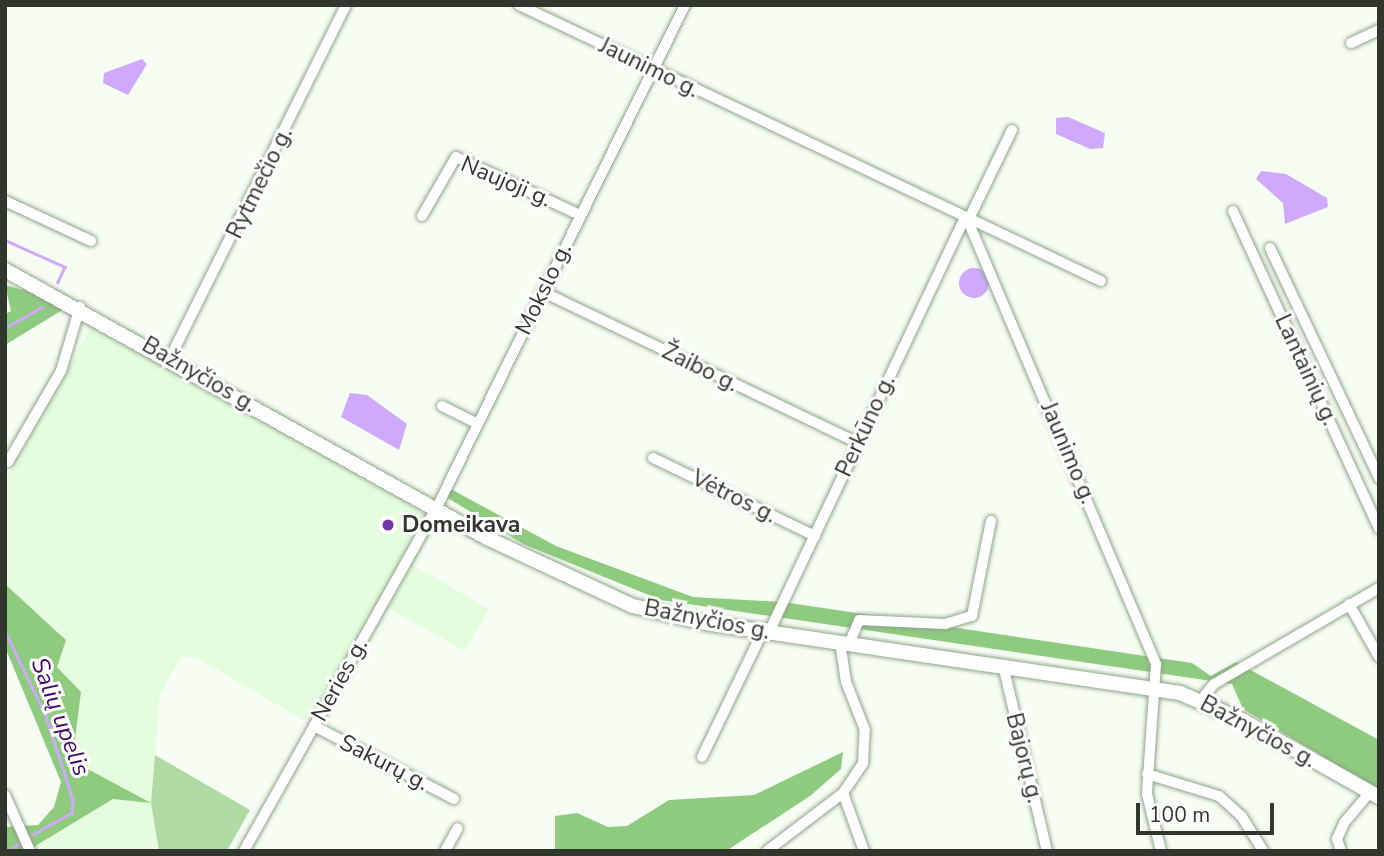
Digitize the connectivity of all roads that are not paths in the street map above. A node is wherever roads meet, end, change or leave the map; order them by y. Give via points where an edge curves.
1 (346, 5) edge
2 (519, 5) edge
3 (685, 5) edge
4 (1379, 30) edge
5 (1351, 43) dead end
6 (653, 70) junction
7 (1012, 130) dead end
8 (5, 201) edge
9 (1233, 211) dead end
10 (580, 215) junction
11 (422, 216) dead end
12 (966, 220) junction
13 (92, 242) dead end
14 (1270, 248) dead end
15 (5, 270) edge
16 (1101, 281) dead end
17 (543, 292) junction
18 (80, 307) junction
19 (170, 358) junction
20 (442, 406) dead end
21 (478, 424) junction
22 (858, 443) junction
23 (653, 457) dead end
24 (8, 462) dead end
25 (1379, 478) edge
26 (436, 509) junction
27 (991, 521) dead end
28 (1379, 529) edge
29 (815, 536) junction
30 (1379, 587) edge
31 (1349, 604) junction
32 (766, 632) junction
33 (844, 643) junction
34 (1379, 657) edge
35 (1003, 664) junction
36 (1158, 688) junction
37 (1201, 700) junction
38 (314, 726) junction
39 (702, 757) dead end
40 (1147, 774) junction
41 (843, 793) junction
42 (1375, 794) edge
43 (5, 795) edge
44 (454, 799) dead end
45 (458, 828) dead end
46 (769, 850) edge
47 (30, 851) edge
48 (244, 851) edge
49 (445, 851) edge
50 (864, 851) edge
51 (1047, 851) edge
52 (1161, 851) edge
53 (1263, 851) edge
54 (1341, 851) edge

1 - 19 street, Rytmečio g.
2 - 6 street, Jaunimo g.
3 - 6 street, Mokslo g.
4 - 5 street
6 - 10 street, Mokslo g.
6 - 12 street, Jaunimo g.
7 - 12 street, Perkūno g.
8 - 13 street
9 - 28 street, Lantainių g.
10 - 11 street, Naujoji g. via 456,157
10 - 17 street, Mokslo g.
12 - 16 street, Jaunimo g.
12 - 22 street, Perkūno g.
12 - 36 street, Jaunimo g. via 1152,653
14 - 25 street
15 - 18 main road, Bažnyčios g.
17 - 21 street, Mokslo g.
17 - 22 street, Žaibo g.
18 - 19 main road, Bažnyčios g.
18 - 24 street via 61,371
19 - 26 main road, Bažnyčios g.
20 - 21 street
21 - 26 street, Mokslo g.
22 - 29 street, Perkūno g.
23 - 29 street, Vėtros g.
26 - 32 main road, Bažnyčios g. via 633,606
26 - 38 street, Neries g.
27 - 33 street via 972,616 945,624 859,620
29 - 32 street, Perkūno g.
30 - 31 street
31 - 34 street
31 - 37 street via 1214,684
32 - 33 main road, Bažnyčios g.
32 - 39 street, Perkūno g.
33 - 35 main road, Bažnyčios g.
33 - 41 street via 839,659 865,730 863,763
35 - 36 main road, Bažnyčios g.
35 - 51 street, Bajorų g.
36 - 37 main road, Bažnyčios g.
36 - 40 street, Jaunimo g.
37 - 42 main road, Bažnyčios g.
38 - 44 street, Sakurų g.
38 - 48 street, Neries g.
40 - 52 street, Jaunimo g.
40 - 53 street via 1219,796
41 - 46 street
41 - 50 street
42 - 54 street via 1344,823 1337,839
43 - 47 street
45 - 49 street

